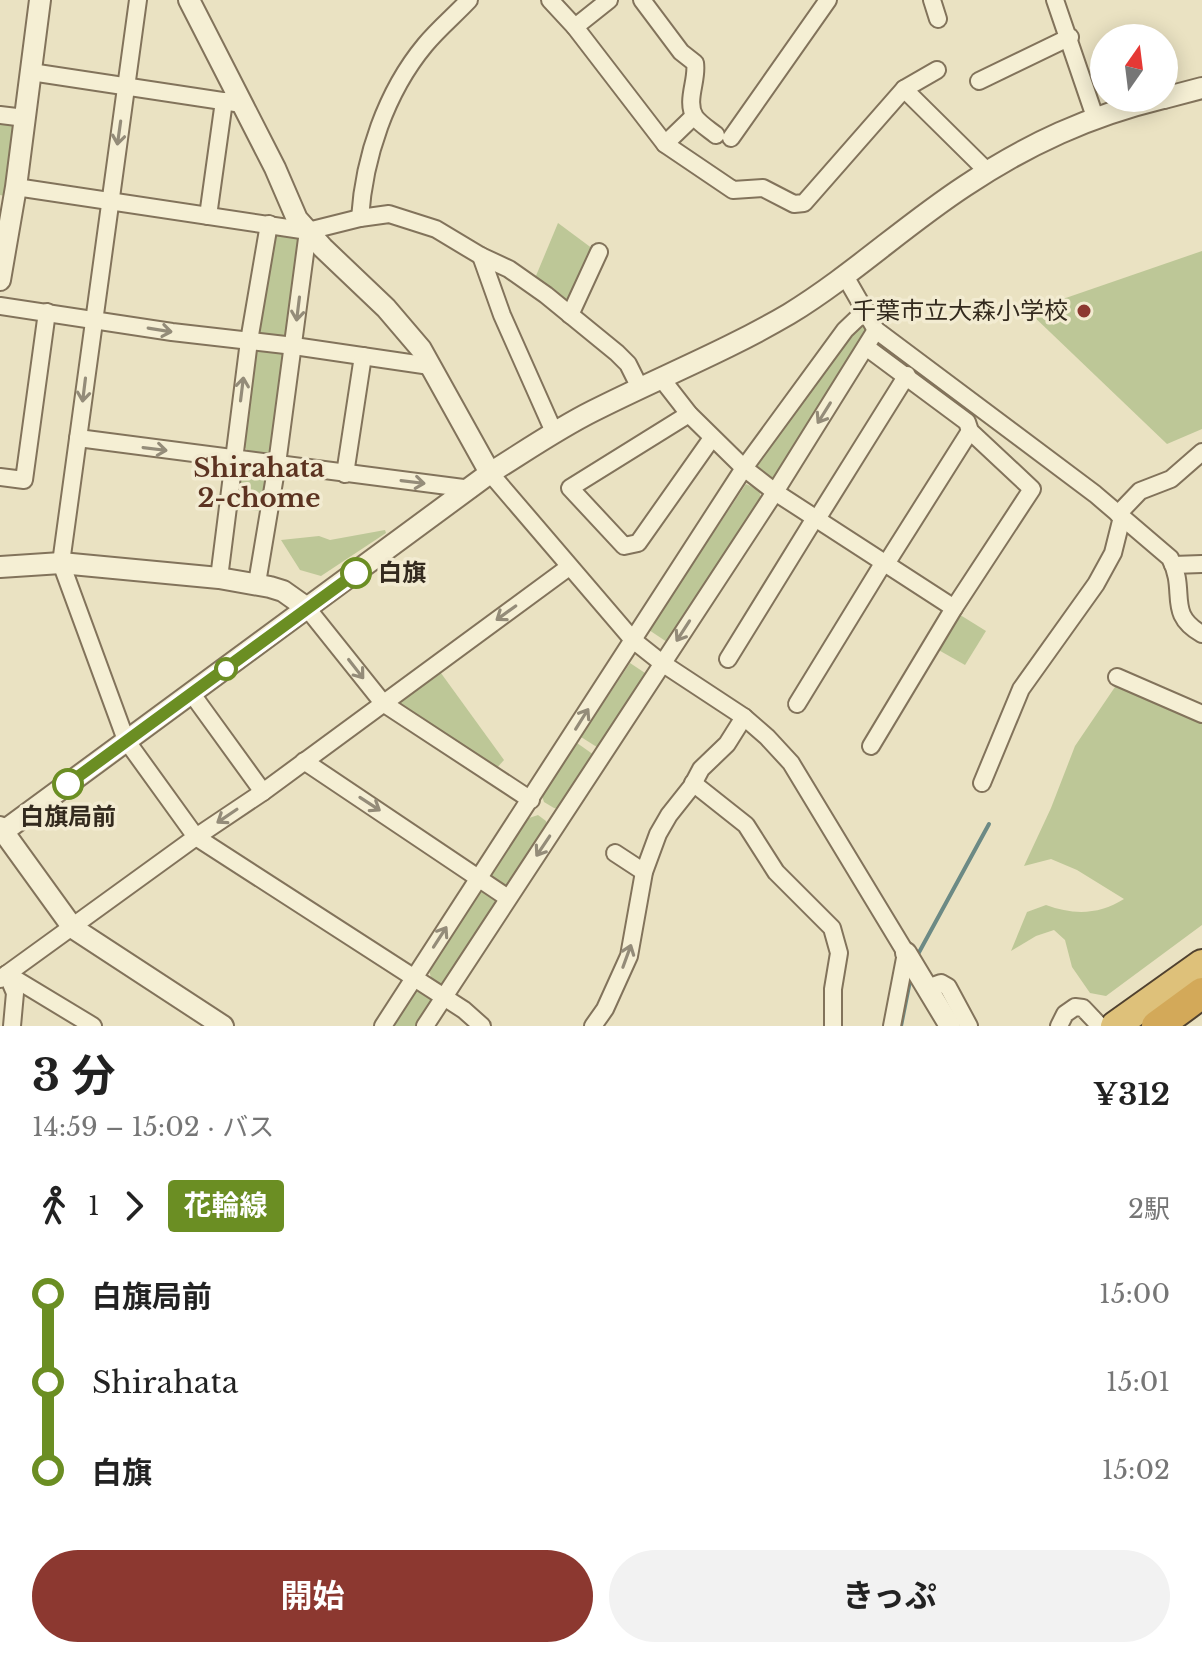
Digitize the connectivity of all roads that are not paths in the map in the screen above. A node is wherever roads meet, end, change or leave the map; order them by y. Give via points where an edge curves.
1 (40, 0) edge
2 (138, 0) edge
3 (189, 0) edge
4 (469, 0) edge
5 (550, 0) edge
6 (609, 0) edge
7 (642, 0) edge
8 (828, 0) edge
9 (932, 0) edge
10 (1055, 0) edge
11 (938, 19) dead end
12 (575, 27) junction
13 (1070, 37) junction
14 (937, 70) dead end
15 (31, 72) junction
16 (979, 81) dead end
17 (126, 86) junction
18 (1202, 88) edge
19 (904, 89) junction
20 (1178, 94) edge
21 (233, 102) junction
22 (1113, 112) edge
23 (0, 115) edge
24 (694, 116) junction
25 (1095, 117) junction
26 (25, 118) junction
27 (665, 144) junction
28 (988, 172) junction
29 (16, 187) junction
30 (110, 202) junction
31 (208, 216) junction
32 (360, 218) junction
33 (269, 224) junction
34 (308, 231) junction
35 (599, 252) dead end
36 (481, 256) junction
37 (845, 276) junction
38 (0, 280) edge
39 (0, 306) edge
40 (866, 310) junction
41 (47, 312) junction
42 (570, 315) junction
43 (93, 319) junction
44 (876, 330) junction
45 (249, 341) junction
46 (294, 346) junction
47 (866, 347) junction
48 (363, 356) junction
49 (430, 366) junction
50 (907, 375) junction
51 (661, 378) junction
52 (640, 388) junction
53 (689, 414) junction
54 (970, 431) junction
55 (554, 432) junction
56 (78, 438) junction
57 (712, 438) junction
58 (1202, 452) edge
59 (234, 458) junction
60 (277, 464) junction
61 (744, 468) junction
62 (490, 473) junction
63 (345, 474) junction
64 (0, 477) edge
65 (471, 489) junction
66 (775, 492) junction
67 (1120, 515) junction
68 (816, 518) junction
69 (61, 563) junction
70 (885, 563) junction
71 (1202, 564) edge
72 (1173, 565) junction
73 (0, 567) edge
74 (569, 567) junction
75 (219, 578) junction
76 (257, 583) junction
77 (307, 608) junction
78 (954, 608) junction
79 (1202, 634) edge
80 (633, 640) junction
81 (728, 659) dead end
82 (662, 663) junction
83 (1117, 677) dead end
84 (192, 694) junction
85 (383, 703) junction
86 (797, 704) dead end
87 (1202, 714) edge
88 (744, 717) junction
89 (126, 740) junction
90 (871, 746) dead end
91 (304, 761) junction
92 (693, 783) junction
93 (982, 783) dead end
94 (263, 792) junction
95 (531, 800) junction
96 (1, 831) edge
97 (196, 837) junction
98 (615, 853) dead end
99 (644, 872) junction
100 (479, 877) junction
101 (508, 898) junction
102 (73, 928) junction
103 (906, 953) junction
104 (1202, 964) edge
105 (3, 977) edge
106 (415, 977) junction
107 (927, 988) junction
108 (1202, 993) edge
109 (444, 997) junction
110 (12, 1026) edge
111 (93, 1026) edge
112 (223, 1026) edge
113 (383, 1026) edge
114 (425, 1026) edge
115 (482, 1026) edge
116 (593, 1026) edge
117 (833, 1026) edge
118 (892, 1026) edge
119 (950, 1026) edge
120 (969, 1026) edge
121 (1059, 1026) edge
122 (1100, 1026) edge
123 (1115, 1026) edge
124 (1157, 1026) edge

1 - 15 street
2 - 17 street
3 - 21 street
4 - 32 street via 425,44 394,95 369,155
5 - 12 street
6 - 12 street
7 - 24 street via 695,63
8 - 24 street via 723,137
9 - 11 street
10 - 13 street
12 - 27 street
13 - 16 street
13 - 25 street
14 - 19 street
15 - 17 street
15 - 26 street
17 - 21 street
17 -> 30 street
18 - 20 street
19 - 27 street via 804,203 794,204 763,188 733,190
19 - 28 street
21 - 31 street
21 - 34 street
22 - 25 street
23 - 26 street
24 - 27 street
25 - 28 street
26 - 29 street
28 - 37 street
29 - 30 street
29 - 38 street
30 - 31 street
30 - 43 street
31 - 33 street
32 - 34 street
32 - 36 street via 389,214 436,229
33 - 34 street
33 - 45 street
34 -> 46 street
34 - 49 street via 405,329
35 - 42 street
36 - 42 street via 509,269
36 - 55 street
37 - 40 street
37 - 51 street via 745,338
39 - 41 street
40 - 44 street
40 - 61 street via 845,330
41 - 43 street
41 - 64 street via 24,480
42 - 52 street via 628,364
43 -> 45 street
43 -> 56 street
44 - 47 street
44 - 67 street
45 - 46 street
59 -> 45 street
46 - 48 street
46 - 60 street
47 - 50 street
47 -> 66 street
48 - 49 street
48 - 63 street
49 - 62 street
50 - 54 street via 967,422
50 - 68 street
51 - 52 street
51 - 53 street
52 - 55 street
53 - 57 street
53 - 57 street via 570,488 624,546 638,543
54 - 70 street
54 - 78 street via 1032,489
55 - 62 street
56 -> 59 street
56 - 69 street
57 - 61 street
58 - 67 street via 1171,479 1140,491
59 - 60 street
59 - 75 street
60 - 63 street
60 - 76 street
61 - 66 street
61 - 80 street
62 - 65 street
62 - 74 street
63 -> 65 street
65 - 77 street
66 - 68 street
66 -> 82 street
67 - 72 street
67 - 93 street via 1113,553 1021,689
68 - 70 street
68 - 81 street
69 - 73 street
69 - 75 street
69 - 89 street
70 - 78 street
70 - 86 street
71 - 72 street
72 - 79 street via 1181,616
74 - 80 street
74 -> 85 street
75 - 76 street
76 - 77 street via 283,591
77 - 84 street
77 -> 85 street
78 - 90 street
80 - 82 street
95 -> 80 street
82 - 88 street
82 -> 101 street via 566,822
83 - 87 street
84 - 89 street
84 - 94 street
85 - 91 street
85 - 95 street
88 - 92 street
88 - 103 street via 791,763
89 - 96 street
89 - 97 street
91 - 94 street
91 -> 100 street
92 - 99 street via 662,825
92 - 117 street via 746,825 776,872 832,928 839,953
94 -> 97 street
95 - 100 street
96 - 102 street
97 - 102 street
97 - 106 street
98 - 99 street
116 -> 99 street via 629,956
100 - 101 street
106 -> 100 street
101 - 109 street
102 - 105 street
102 - 112 street
103 - 107 street
103 - 118 street
104 - 123 highway
105 - 110 street via 15,993
105 - 111 street
106 - 109 street
106 - 113 street
107 - 119 street
107 - 120 street via 941,983 948,987
108 - 124 highway
109 - 114 street
109 - 115 street
121 - 122 street via 1075,1007 1083,1008

